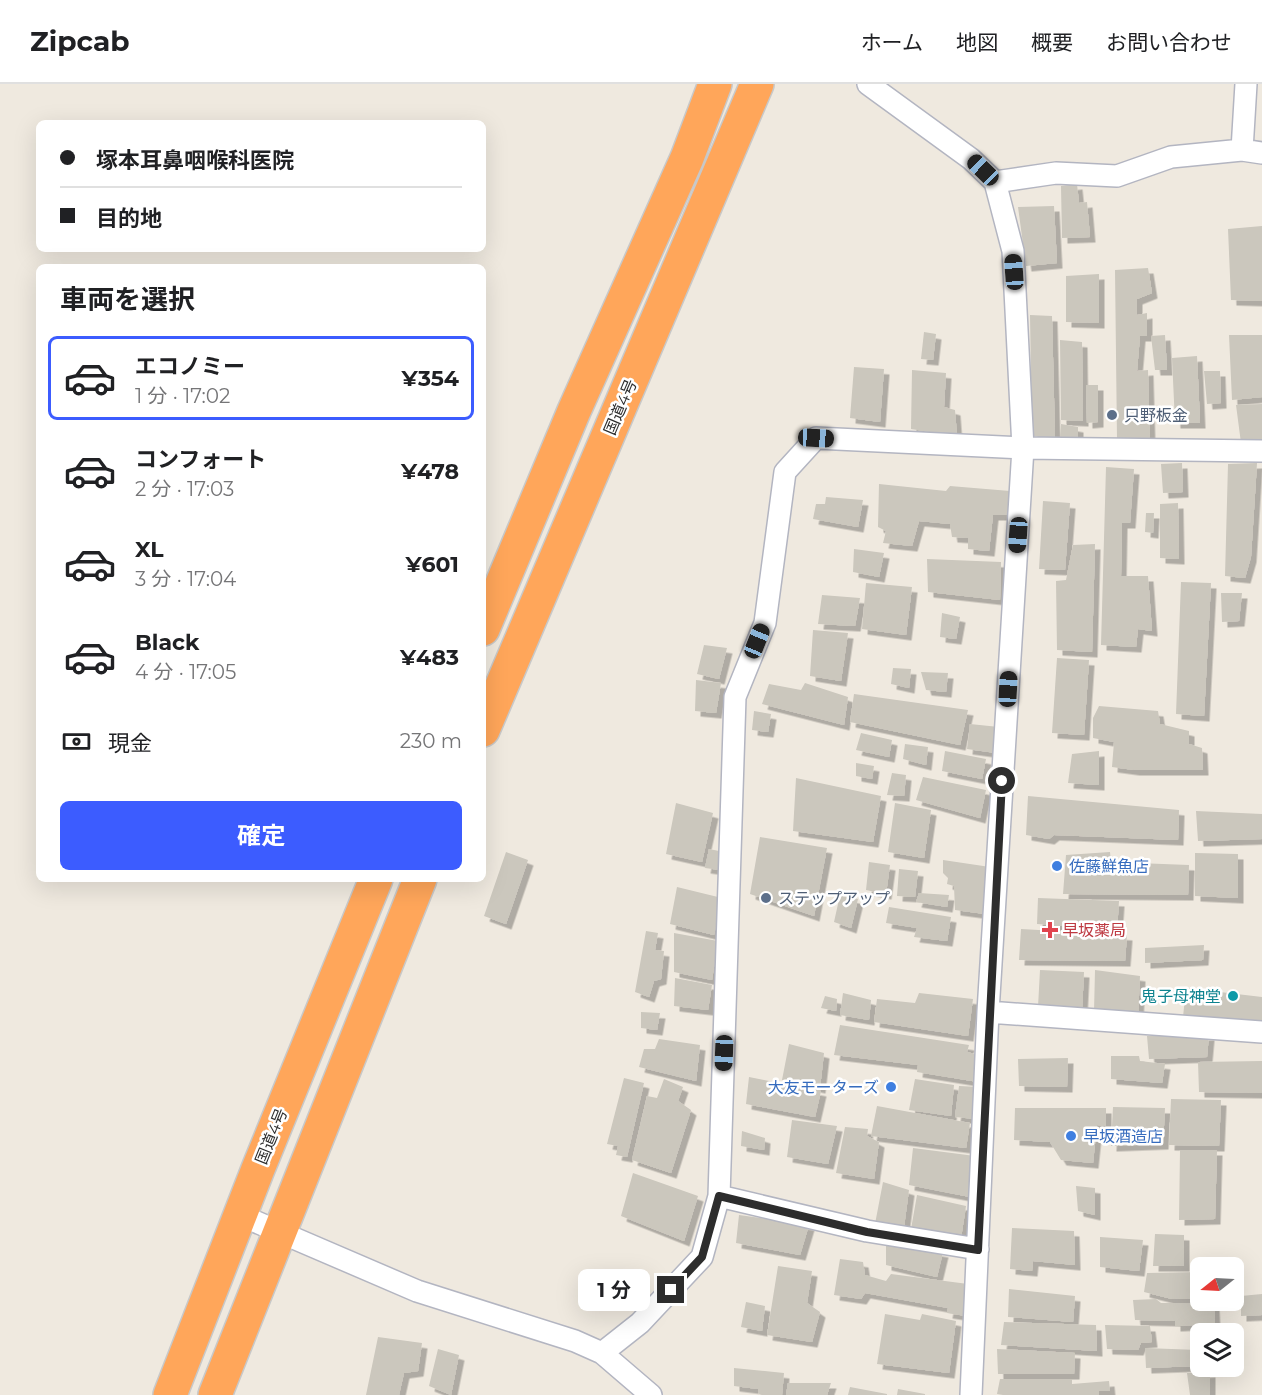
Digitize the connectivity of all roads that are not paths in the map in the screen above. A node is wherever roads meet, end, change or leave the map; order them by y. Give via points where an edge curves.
1 (715, 84) edge
2 (757, 84) edge
3 (868, 84) edge
4 (1246, 84) edge
5 (1252, 151) edge
6 (995, 182) junction
7 (1023, 448) junction
8 (1262, 451) edge
9 (486, 622) edge
10 (486, 723) edge
11 (375, 882) edge
12 (419, 882) edge
13 (988, 1012) junction
14 (1262, 1032) edge
15 (719, 1196) junction
16 (240, 1215) junction
17 (280, 1232) junction
18 (978, 1250) junction
19 (602, 1353) junction
20 (170, 1395) edge
21 (215, 1395) edge
22 (651, 1395) edge
23 (971, 1395) edge

1 - 9 highway via 687,158 574,411
2 - 10 highway, 国道4号
3 - 6 street via 971,159
4 - 5 street
5 - 6 street via 1171,157 1117,176 1056,173
6 - 7 street via 1013,251
7 - 8 street
7 - 13 street
7 - 15 street via 816,438 785,472 765,623 735,697
11 - 16 highway, 国道4号
12 - 17 highway
13 - 14 street
13 - 18 street
15 - 18 street via 867,1232
15 - 19 street via 702,1257 640,1323
16 - 17 street
16 - 20 highway, 国道4号
17 - 19 street via 417,1291
17 - 21 highway
18 - 23 street
19 - 22 street

